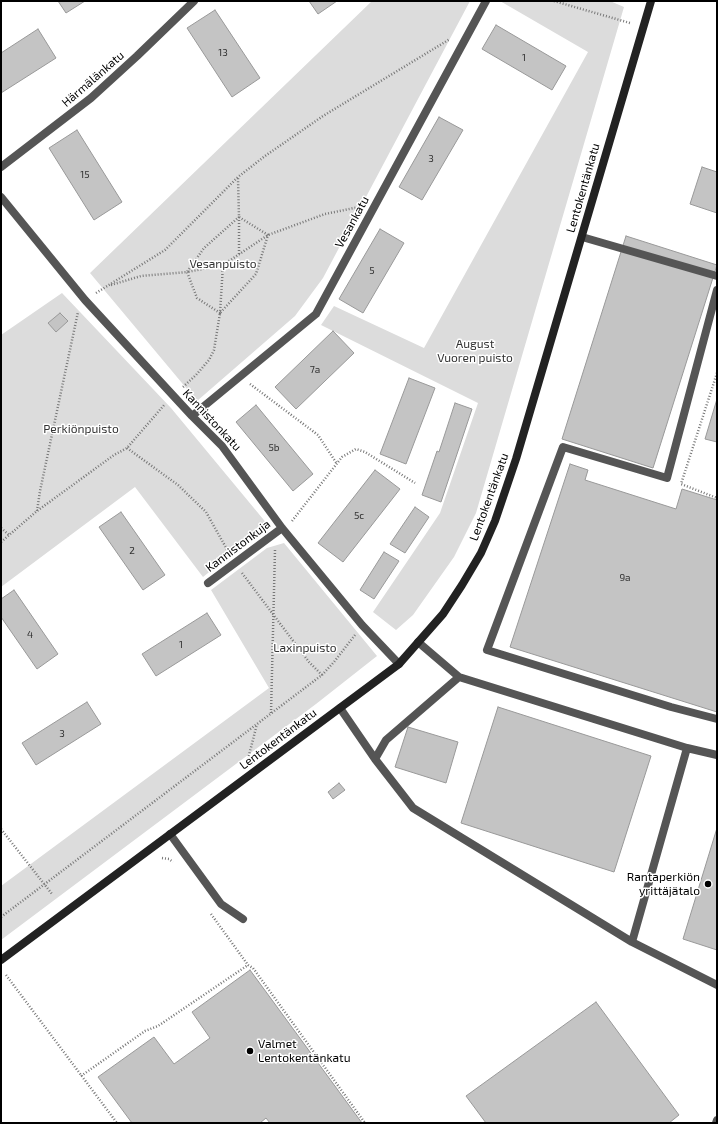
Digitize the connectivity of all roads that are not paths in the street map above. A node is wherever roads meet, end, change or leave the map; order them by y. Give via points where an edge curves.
1 (194, 1) edge
2 (486, 1) edge
3 (651, 1) edge
4 (1, 167) edge
5 (1, 197) edge
6 (582, 237) junction
7 (717, 276) edge
8 (717, 290) edge
9 (192, 416) junction
10 (283, 529) junction
11 (208, 583) dead end
12 (418, 642) junction
13 (399, 664) junction
14 (459, 677) junction
15 (340, 708) junction
16 (717, 719) edge
17 (687, 748) junction
18 (717, 755) edge
19 (375, 759) junction
20 (170, 834) junction
21 (243, 919) dead end
22 (632, 942) junction
23 (1, 960) edge
24 (717, 985) edge
25 (717, 1120) edge
26 (716, 1123) edge

1 - 4 street, Härmälänkatu via 91,98
2 - 9 street, Vesankatu via 316,314
3 - 6 street, Lentokentänkatu
5 - 9 street, Kannistonkatu via 85,300
6 - 7 street
6 - 12 street, Lentokentänkatu via 495,521 481,553 462,585 443,614
8 - 16 street via 667,478 563,447 487,650
9 - 10 street, Kannistonkatu via 222,446
10 - 11 street, Kannistonkuja
10 - 13 street, Kannistonkatu via 362,625
12 - 13 street, Lentokentänkatu
12 - 14 street
13 - 15 street, Lentokentänkatu
14 - 17 street
14 - 19 street via 386,740
15 - 19 street
15 - 20 street, Lentokentänkatu
17 - 18 street
17 - 22 street
19 - 22 street via 413,808
20 - 21 street via 222,904
20 - 23 street, Lentokentänkatu
22 - 24 street
25 - 26 street

